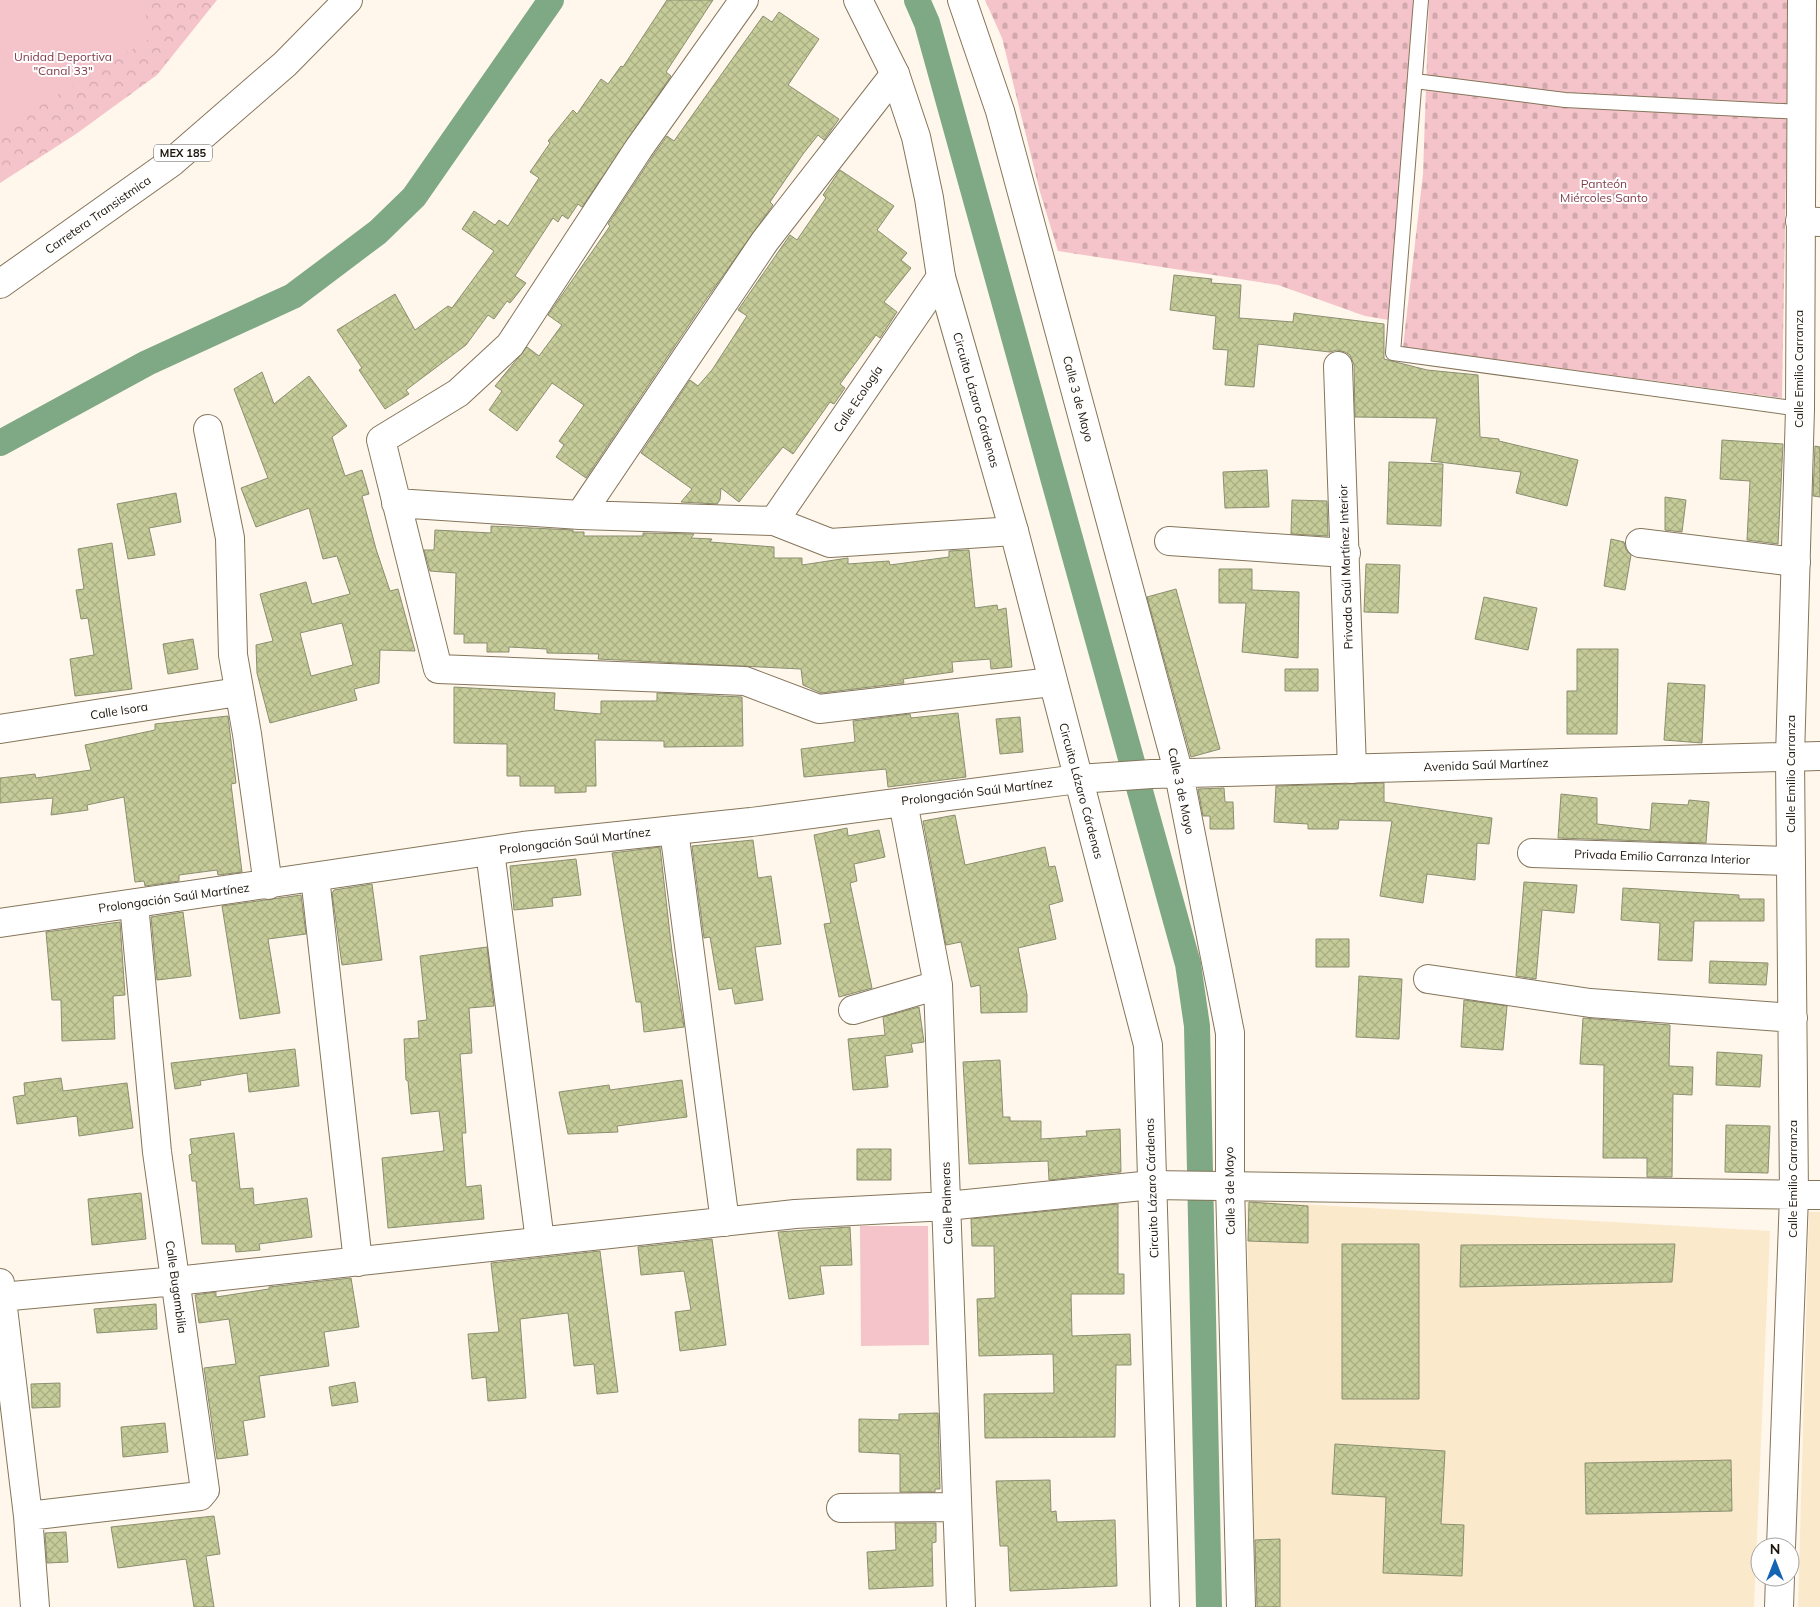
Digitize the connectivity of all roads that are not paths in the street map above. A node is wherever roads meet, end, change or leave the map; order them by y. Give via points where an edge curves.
1 (348, 0) edge
2 (744, 0) edge
3 (858, 0) edge
4 (962, 0) edge
5 (1420, 0) edge
6 (1802, 0) edge
7 (895, 74) junction
8 (1415, 81) junction
9 (1801, 112) junction
10 (1810, 222) edge
11 (942, 277) junction
12 (0, 284) edge
13 (1338, 366) dead end
14 (1800, 409) junction
15 (208, 429) dead end
16 (396, 503) junction
17 (580, 515) junction
18 (774, 521) junction
19 (1014, 531) junction
20 (1169, 541) dead end
21 (1640, 543) dead end
22 (1346, 553) junction
23 (1796, 562) junction
24 (1052, 682) junction
25 (238, 692) junction
26 (0, 729) edge
27 (1820, 756) edge
28 (1790, 757) junction
29 (1352, 768) junction
30 (1152, 774) joint
31 (1179, 774) junction
32 (1078, 779) junction
33 (903, 802) junction
34 (674, 830) junction
35 (490, 851) junction
36 (1532, 853) dead end
37 (1791, 862) junction
38 (315, 877) junction
39 (268, 885) junction
40 (134, 904) junction
41 (0, 923) edge
42 (1428, 979) dead end
43 (938, 986) junction
44 (853, 1010) dead end
45 (1793, 1018) junction
46 (1162, 1185) junction
47 (1223, 1185) junction
48 (1807, 1195) edge
49 (947, 1206) junction
50 (725, 1222) junction
51 (540, 1241) junction
52 (358, 1262) junction
53 (176, 1281) junction
54 (1, 1292) edge
55 (956, 1507) junction
56 (841, 1508) dead end
57 (28, 1516) junction
58 (1782, 1537) edge
59 (1780, 1587) edge
60 (35, 1607) edge
61 (961, 1607) edge
62 (1164, 1607) edge
63 (1241, 1607) edge
64 (1779, 1607) edge

1 - 12 street, Carretera Transistmica / MEX 185 via 285,64 172,162
2 - 16 street via 639,148 510,345 458,393 381,440
3 - 7 street, Circuito Lázaro Cárdenas
4 - 31 street, Calle 3 de Mayo via 1000,111
5 - 8 lane
6 - 9 street, Calle Emilio Carranza
7 - 11 street, Circuito Lázaro Cárdenas via 916,137
7 - 17 street via 765,241
8 - 9 lane via 1565,100
8 - 14 lane via 1393,353
9 - 10 street, Calle Emilio Carranza
10 - 14 street, Calle Emilio Carranza
11 - 18 street, Calle Ecología
11 - 19 street, Circuito Lázaro Cárdenas
13 - 22 street, Privada Saúl Martínez Interior
14 - 23 street, Calle Emilio Carranza
15 - 25 street via 230,538 233,654
16 - 17 street
16 - 24 street via 438,669 745,682 819,709
17 - 18 street
18 - 19 street via 830,543
19 - 24 street, Circuito Lázaro Cárdenas
20 - 22 street
21 - 23 street
22 - 29 street, Privada Saúl Martínez Interior
23 - 28 street, Calle Emilio Carranza
24 - 32 street, Circuito Lázaro Cárdenas
25 - 26 street, Calle Isora
25 - 39 street
27 - 28 street, Avenida Saúl Martínez
28 - 29 street, Avenida Saúl Martínez
28 - 37 street, Calle Emilio Carranza
29 - 31 street, Avenida Saúl Martínez
30 - 31 street, Avenida Saúl Martínez
30 - 32 street, Prolongación Saúl Martínez
31 - 47 street, Calle 3 de Mayo via 1230,1033
32 - 33 street, Prolongación Saúl Martínez
32 - 46 street, Circuito Lázaro Cárdenas via 1148,1045
33 - 34 street, Prolongación Saúl Martínez
33 - 43 street, Calle Palmeras
34 - 35 street, Prolongación Saúl Martínez
34 - 50 street
35 - 38 street, Prolongación Saúl Martínez
35 - 51 street
36 - 37 street, Privada Emilio Carranza Interior
37 - 45 street, Calle Emilio Carranza
38 - 39 street, Prolongación Saúl Martínez
38 - 52 street
39 - 40 street, Prolongación Saúl Martínez
40 - 41 street, Prolongación Saúl Martínez
40 - 53 street, Calle Bugambilia via 157,1152
42 - 45 street via 1590,1003
43 - 44 street
43 - 49 street, Calle Palmeras
45 - 48 street, Calle Emilio Carranza
46 - 47 street
46 - 49 street
46 - 62 street, Circuito Lázaro Cárdenas
47 - 48 street
47 - 63 street, Calle 3 de Mayo
48 - 58 street, Calle Emilio Carranza
49 - 50 street via 794,1214
49 - 55 street, Calle Palmeras
50 - 51 street
51 - 52 street
52 - 53 street
53 - 54 street
53 - 57 street, Calle Bugambilia via 205,1490 200,1496
54 - 57 street
55 - 56 street
55 - 61 street, Calle Palmeras
57 - 60 street
59 - 64 street

